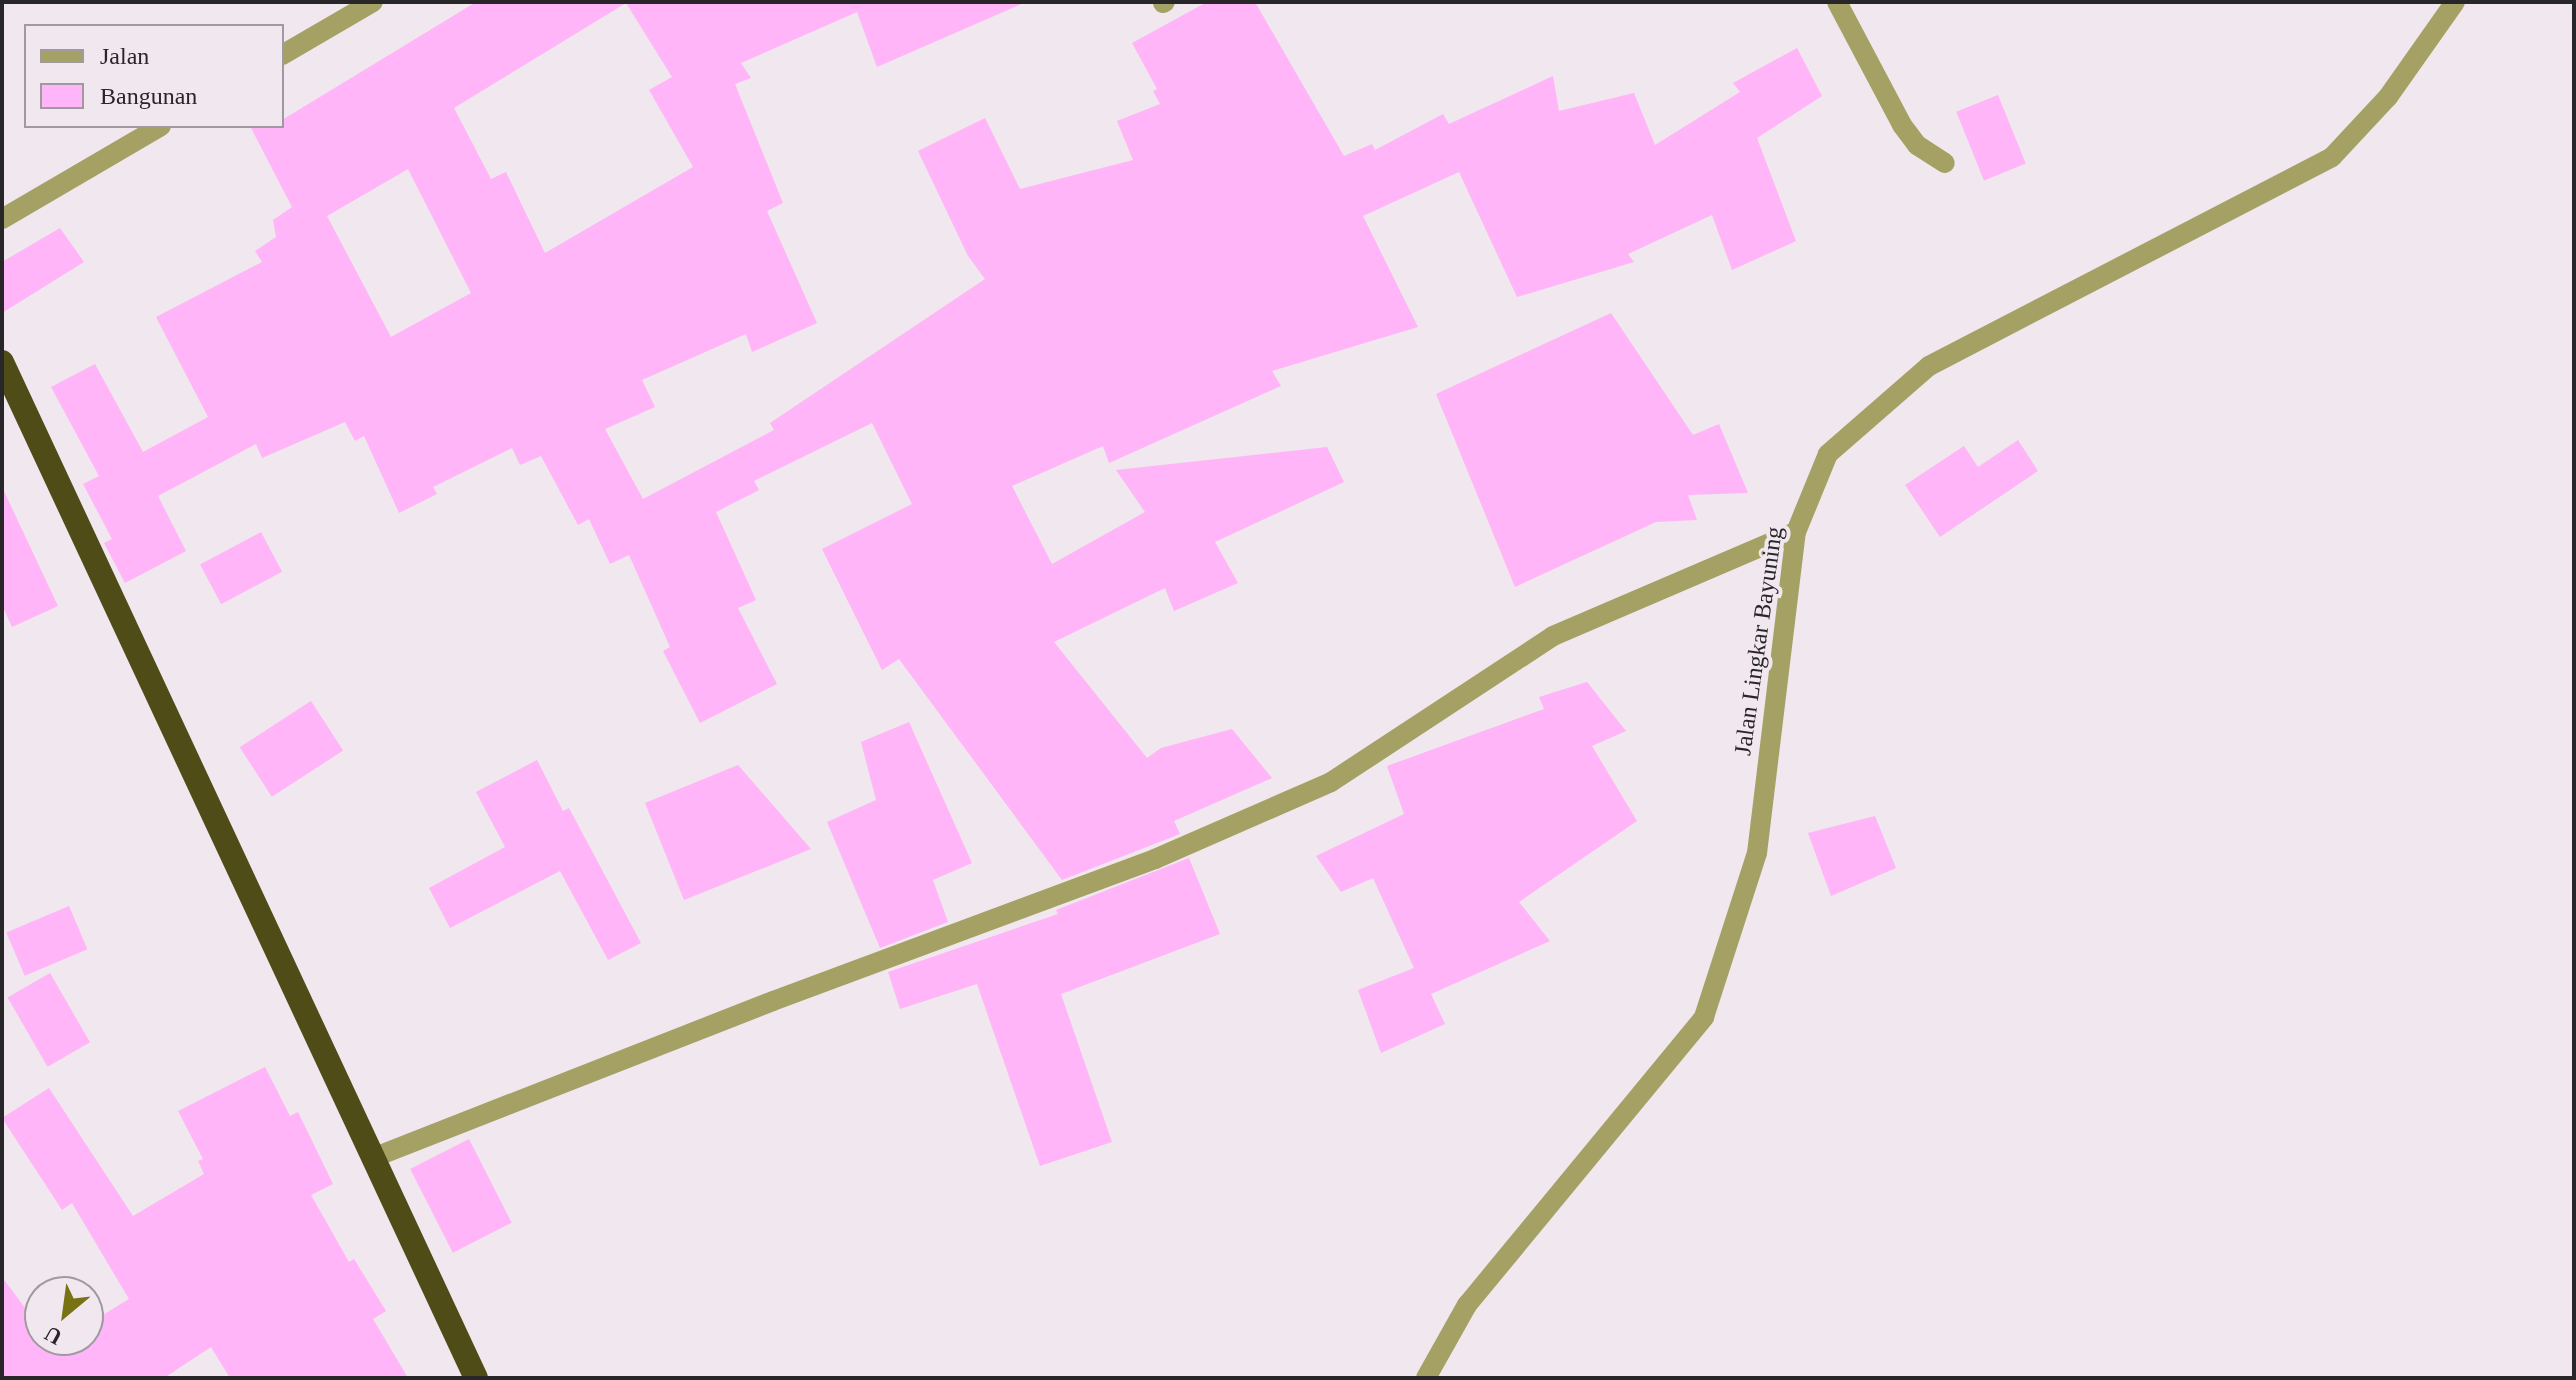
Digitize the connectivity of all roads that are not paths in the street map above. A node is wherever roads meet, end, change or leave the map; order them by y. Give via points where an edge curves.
1 (373, 2) edge
2 (1837, 2) edge
3 (2455, 2) edge
4 (284, 54) edge
5 (158, 128) edge
6 (1945, 163) dead end
7 (2, 219) edge
8 (2, 362) edge
9 (1796, 532) junction
10 (375, 1157) junction
11 (476, 1378) edge
12 (1426, 1378) edge

1 - 4 street
2 - 6 street via 1902,125 1917,145
3 - 9 street, Jalan Lingkar Bayuning via 2388,97 2332,157 1929,366 1828,454
5 - 7 street
8 - 10 highway
9 - 10 street via 1553,636 1331,782 1155,859
9 - 12 street, Jalan Lingkar Bayuning via 1757,853 1704,1017 1467,1305
10 - 11 highway

